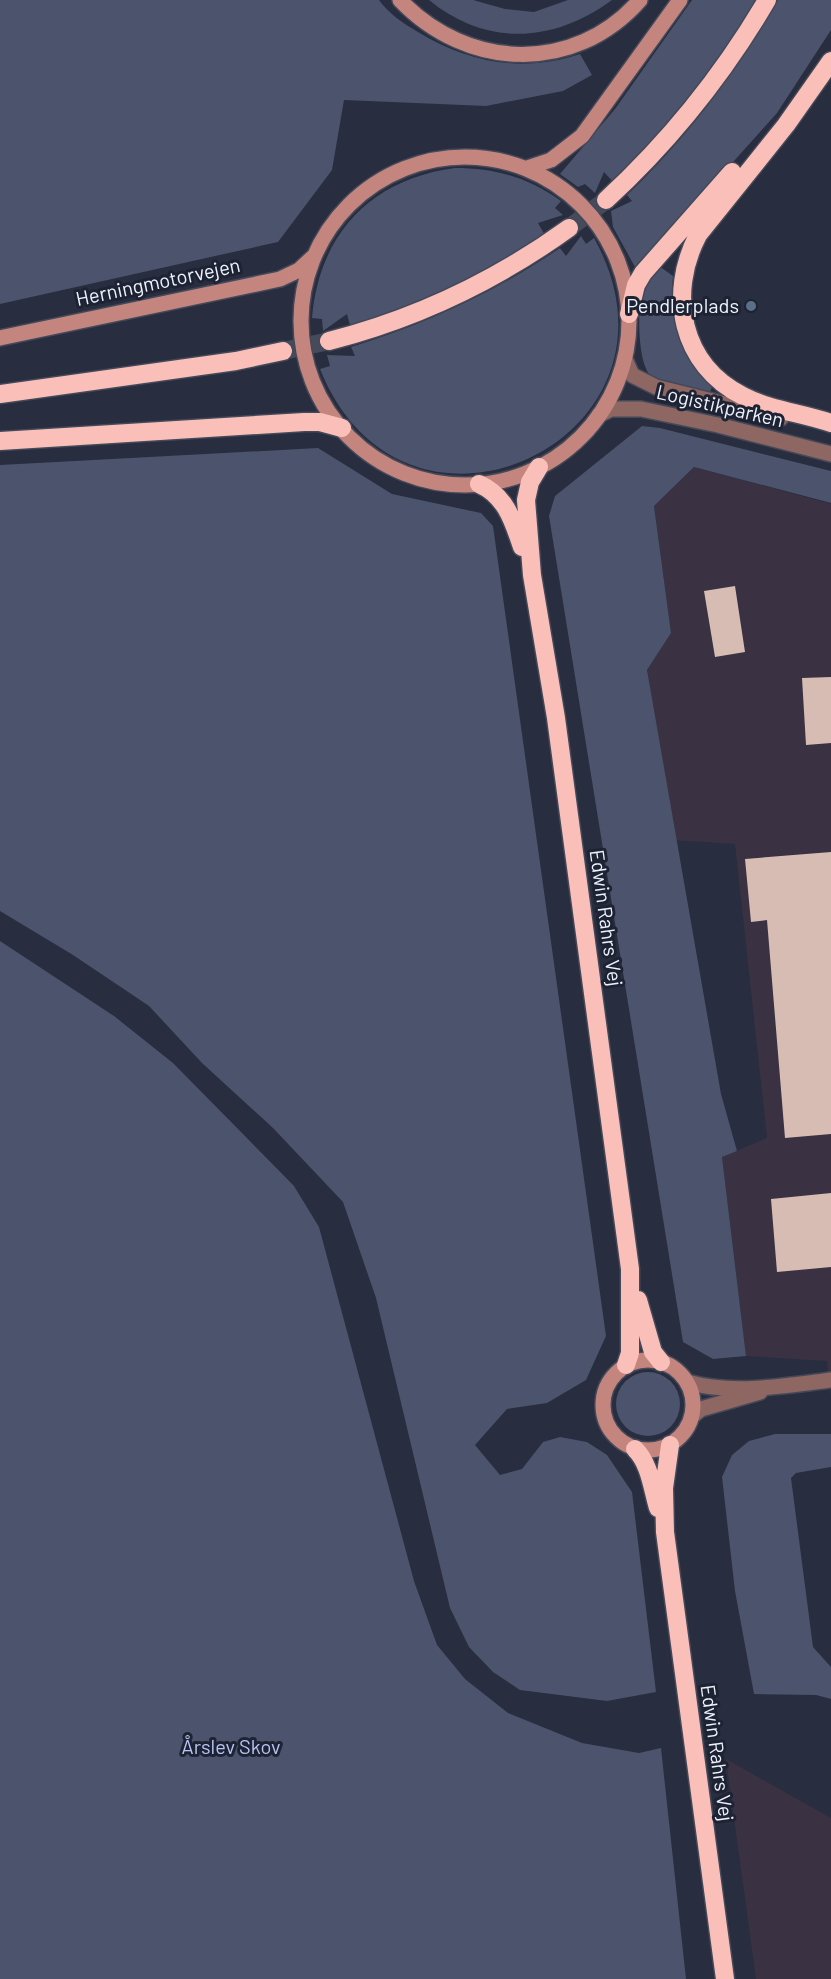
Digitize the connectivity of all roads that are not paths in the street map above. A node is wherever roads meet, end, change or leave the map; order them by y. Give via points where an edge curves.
1 (400, 0) edge
2 (640, 0) edge
3 (680, 0) edge
4 (767, 0) edge
5 (831, 47) edge
6 (831, 61) edge
7 (527, 168) junction
8 (606, 200) tunnel mouth
9 (569, 228) tunnel mouth
10 (316, 252) junction
11 (629, 314) junction
12 (0, 338) edge
13 (329, 341) tunnel mouth
14 (283, 351) tunnel mouth
15 (625, 358) junction
16 (0, 394) edge
17 (599, 415) junction
18 (831, 423) edge
19 (342, 428) junction
20 (831, 430) edge
21 (0, 441) edge
22 (831, 454) edge
23 (538, 467) junction
24 (479, 484) junction
25 (532, 575) junction
26 (630, 1269) junction
27 (661, 1362) junction
28 (626, 1365) junction
29 (831, 1380) edge
30 (687, 1382) junction
31 (771, 1388) junction
32 (692, 1416) junction
33 (670, 1444) junction
34 (635, 1449) junction
35 (665, 1532) junction
36 (725, 1979) edge

1 - 2 street via 452,39 488,52 526,55 586,41 623,17
3 - 7 street via 582,136 551,160
4 - 8 highway via 703,97
5 - 11 highway via 778,119 643,273
6 - 18 highway via 786,125 698,235 687,254 681,288 685,326 713,374 758,403
7 - 10 street via 495,159 462,157 429,161 398,171 356,199
7 - 11 street via 560,186 599,226 617,259
9 - 13 highway via 539,250 469,289 403,318
10 - 12 street, Herningmotorvejen via 299,270 280,279
10 - 19 street via 303,301 305,352 318,393
11 - 15 street
14 - 16 highway
15 - 17 street
15 - 20 street, Logistikparken via 632,375 656,387
17 - 22 street, Logistikparken via 611,409 641,409
17 - 23 street via 568,449
19 - 21 highway via 304,422
19 - 24 street via 367,452 397,470 437,482
23 - 24 street via 515,477
23 - 25 highway via 526,500
24 - 25 highway via 497,494 503,503
25 - 26 highway, Edwin Rahrs Vej via 558,728
26 - 27 highway via 653,1352
26 - 28 highway via 630,1353
27 - 28 street via 643,1360
27 - 30 street
28 - 34 street via 608,1384 603,1410 616,1437
29 - 31 street
30 - 31 street
30 - 32 street
31 - 32 street via 701,1409
32 - 33 street via 684,1433
33 - 34 street via 653,1450
33 - 35 highway via 664,1488
34 - 35 highway via 649,1473
35 - 36 highway, Edwin Rahrs Vej

